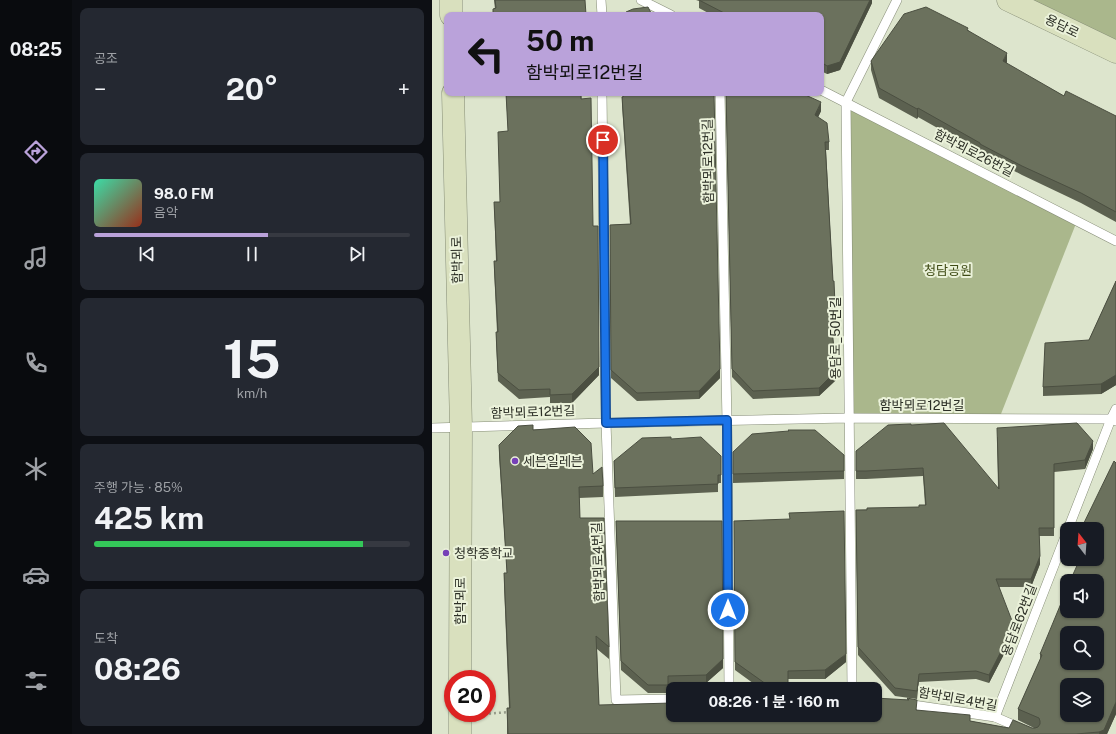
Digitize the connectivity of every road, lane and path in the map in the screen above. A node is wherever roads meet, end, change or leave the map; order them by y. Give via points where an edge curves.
1 (451, 0) edge
2 (601, 0) edge
3 (642, 0) edge
4 (897, 0) edge
5 (1008, 0) edge
6 (451, 12) edge
7 (602, 12) edge
8 (665, 12) edge
9 (1116, 52) edge
10 (824, 91) edge
11 (453, 96) edge
12 (602, 96) edge
13 (720, 96) edge
14 (846, 102) junction
15 (1116, 240) edge
16 (1116, 409) edge
17 (848, 418) junction
18 (727, 420) junction
19 (1114, 420) edge
20 (606, 423) junction
21 (461, 427) junction
22 (432, 428) edge
23 (1071, 522) edge
24 (1060, 550) edge
25 (460, 670) edge
26 (729, 682) edge
27 (852, 682) edge
28 (666, 699) edge
29 (898, 702) edge
30 (514, 712) edge
31 (496, 715) edge
32 (995, 718) junction
33 (1034, 734) edge

1 - 6 main road
2 - 7 lane
3 - 8 lane
4 - 14 lane, 용담로_50번길
5 - 9 main road, 용담로
10 - 14 lane, 함박뫼로26번길
11 - 21 main road, 함박뫼로
12 - 20 lane
13 - 18 lane, 함박뫼로12번길
14 - 15 lane, 함박뫼로26번길
14 - 17 lane, 용담로_50번길
16 - 19 lane
17 - 18 lane, 함박뫼로12번길
17 - 19 lane, 함박뫼로12번길
17 - 27 lane, 용담로_50번길
18 - 20 lane, 함박뫼로12번길
18 - 26 lane
19 - 23 lane
20 - 21 lane, 함박뫼로12번길
20 - 28 lane, 함박뫼로4번길 via 616,700
21 - 22 lane
21 - 25 main road, 함박뫼로
24 - 32 lane, 용담로62번길
29 - 32 lane, 함박뫼로4번길
30 - 31 path
32 - 33 lane, 함박뫼로4번길

